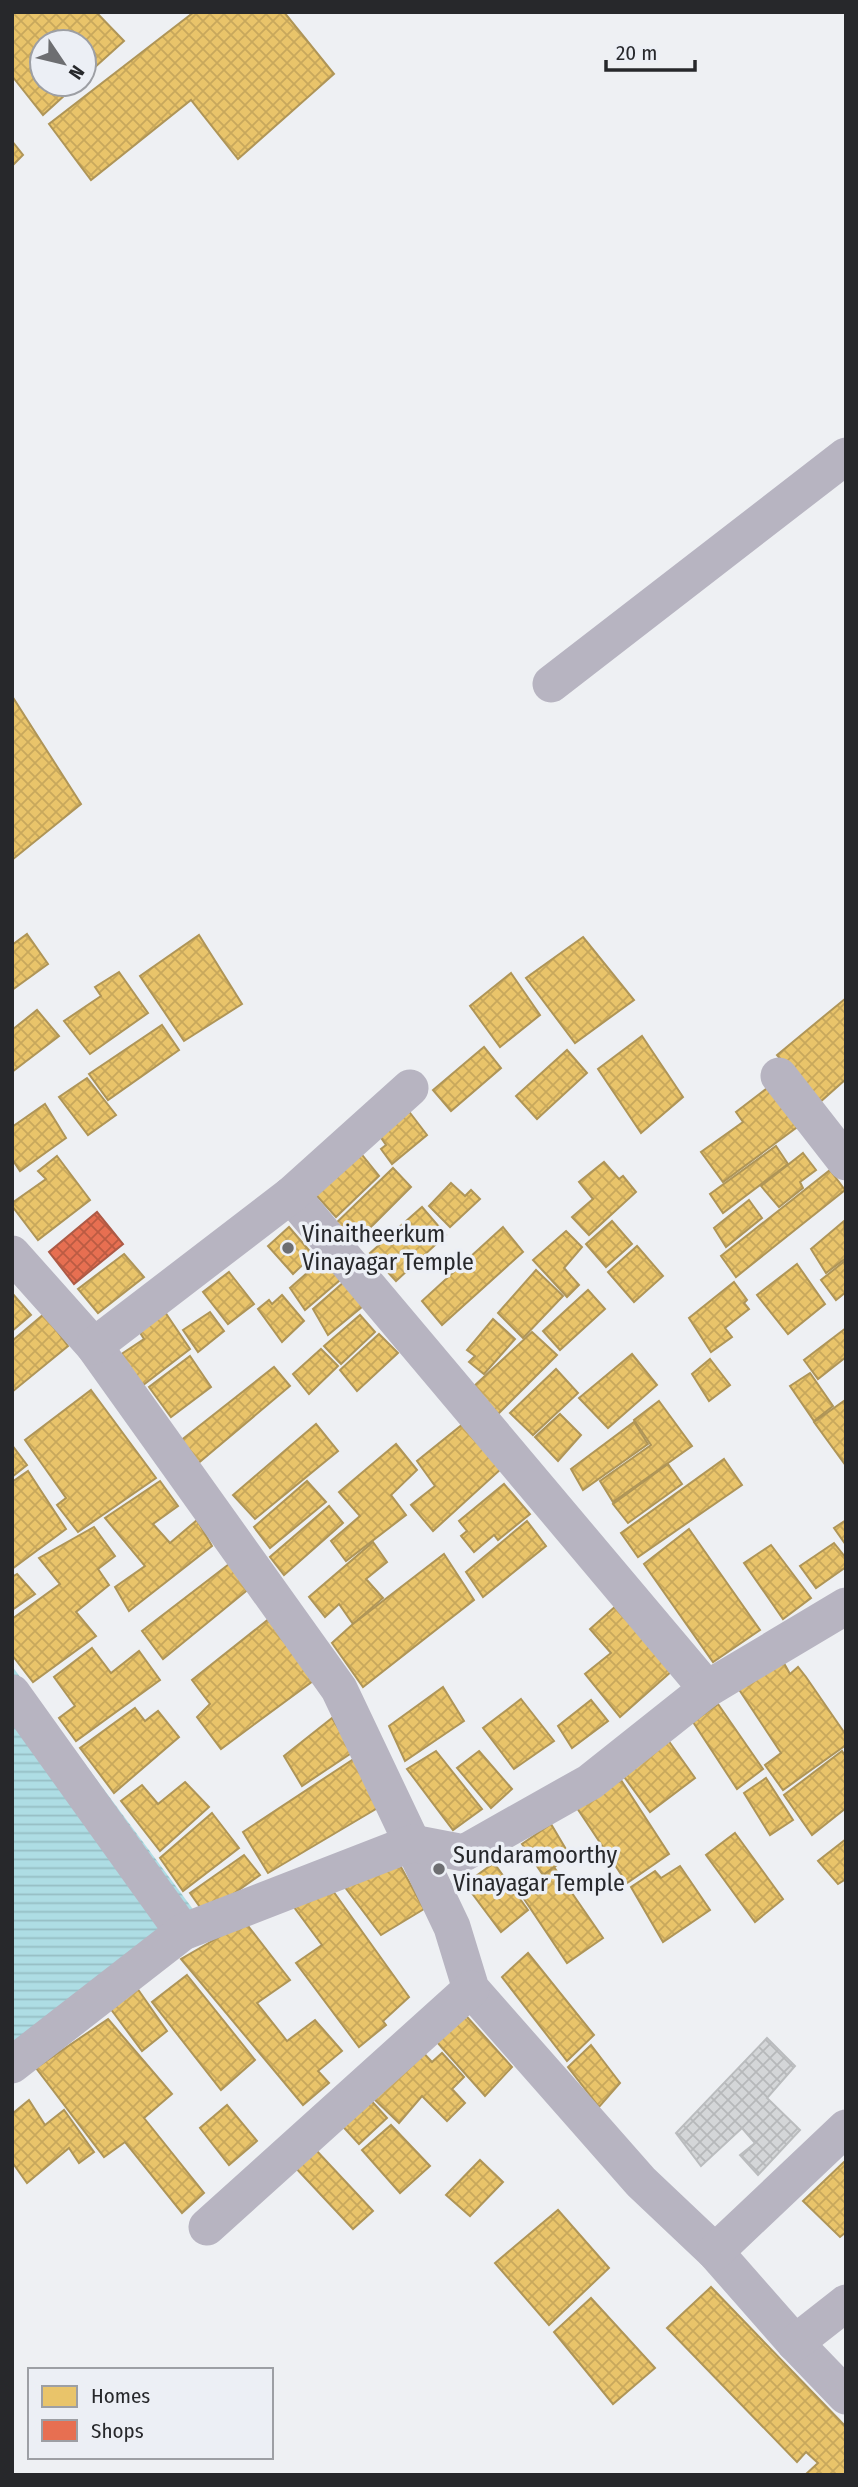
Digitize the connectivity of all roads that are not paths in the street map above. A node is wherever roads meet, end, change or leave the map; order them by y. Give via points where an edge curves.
1 (846, 456) edge
2 (551, 684) dead end
3 (779, 1076) dead end
4 (410, 1088) dead end
5 (846, 1162) edge
6 (291, 1195) junction
7 (12, 1254) edge
8 (94, 1346) junction
9 (846, 1606) edge
10 (707, 1689) junction
11 (12, 1693) edge
12 (412, 1843) junction
13 (183, 1932) junction
14 (471, 1989) junction
15 (12, 2065) edge
16 (846, 2128) edge
17 (207, 2227) dead end
18 (715, 2252) junction
19 (846, 2303) edge
20 (795, 2343) junction
21 (846, 2396) edge

1 - 2 street
3 - 5 street
4 - 6 street
6 - 8 street
6 - 10 street
7 - 8 street
8 - 12 street via 339,1689
9 - 10 street
10 - 12 street via 590,1782 464,1853
11 - 13 street
12 - 13 street
12 - 14 street via 452,1927
13 - 15 street
14 - 17 street
14 - 18 street via 641,2182
16 - 18 street
18 - 20 street
19 - 20 street
20 - 21 street

